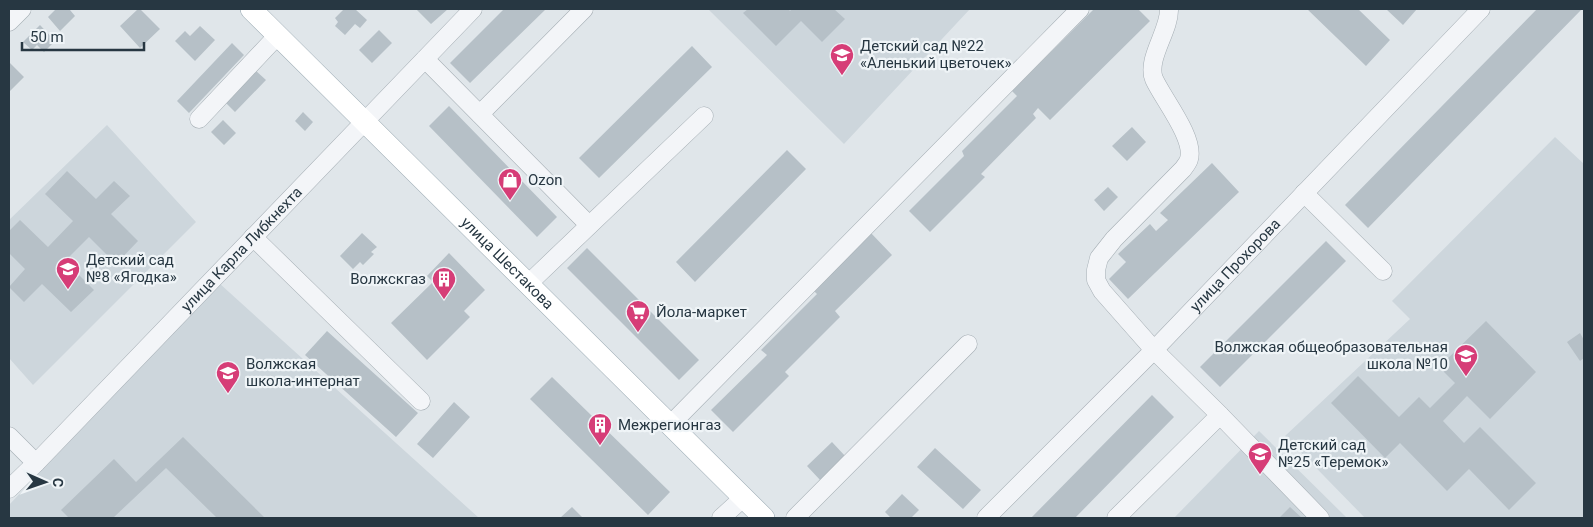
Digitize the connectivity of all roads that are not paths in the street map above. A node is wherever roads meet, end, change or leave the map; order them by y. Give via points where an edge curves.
1 (22, 9) edge
2 (251, 9) edge
3 (473, 9) edge
4 (584, 9) edge
5 (1080, 9) edge
6 (1169, 9) edge
7 (1481, 9) edge
8 (9, 22) edge
9 (278, 35) junction
10 (425, 59) junction
11 (480, 114) junction
12 (704, 116) dead end
13 (199, 120) dead end
14 (365, 122) junction
15 (1304, 193) junction
16 (590, 225) junction
17 (253, 237) junction
18 (1383, 271) dead end
19 (528, 284) junction
20 (968, 344) dead end
21 (1154, 350) junction
22 (422, 401) dead end
23 (1220, 415) junction
24 (670, 425) junction
25 (9, 436) edge
26 (36, 463) junction
27 (9, 489) edge
28 (743, 498) junction
29 (721, 518) edge
30 (764, 518) edge
31 (795, 518) edge
32 (986, 518) edge
33 (1116, 518) edge
34 (1320, 518) edge

1 - 8 street
2 - 9 main road, улица Шестакова
3 - 10 street, улица Карла Либкнехта
4 - 11 street
5 - 24 street
6 - 21 street via 1169,19 1154,57 1153,77 1179,122 1190,148 1189,160 1114,238 1099,258 1096,270 1096,280 1102,291
7 - 15 street, улица Прохорова
9 - 13 street
9 - 14 main road, улица Шестакова
10 - 11 street
10 - 14 street, улица Карла Либкнехта
11 - 16 street
12 - 16 street
14 - 17 street, улица Карла Либкнехта
14 - 19 main road, улица Шестакова
15 - 18 street
15 - 21 street, улица Прохорова
16 - 19 street
17 - 22 street
17 - 26 street, улица Карла Либкнехта
19 - 24 main road, улица Шестакова
20 - 31 street
21 - 23 street
21 - 32 street, улица Прохорова
23 - 33 street
23 - 34 street
24 - 28 main road, улица Шестакова
25 - 26 street
26 - 27 street, улица Карла Либкнехта
28 - 29 street
28 - 30 main road, улица Шестакова

